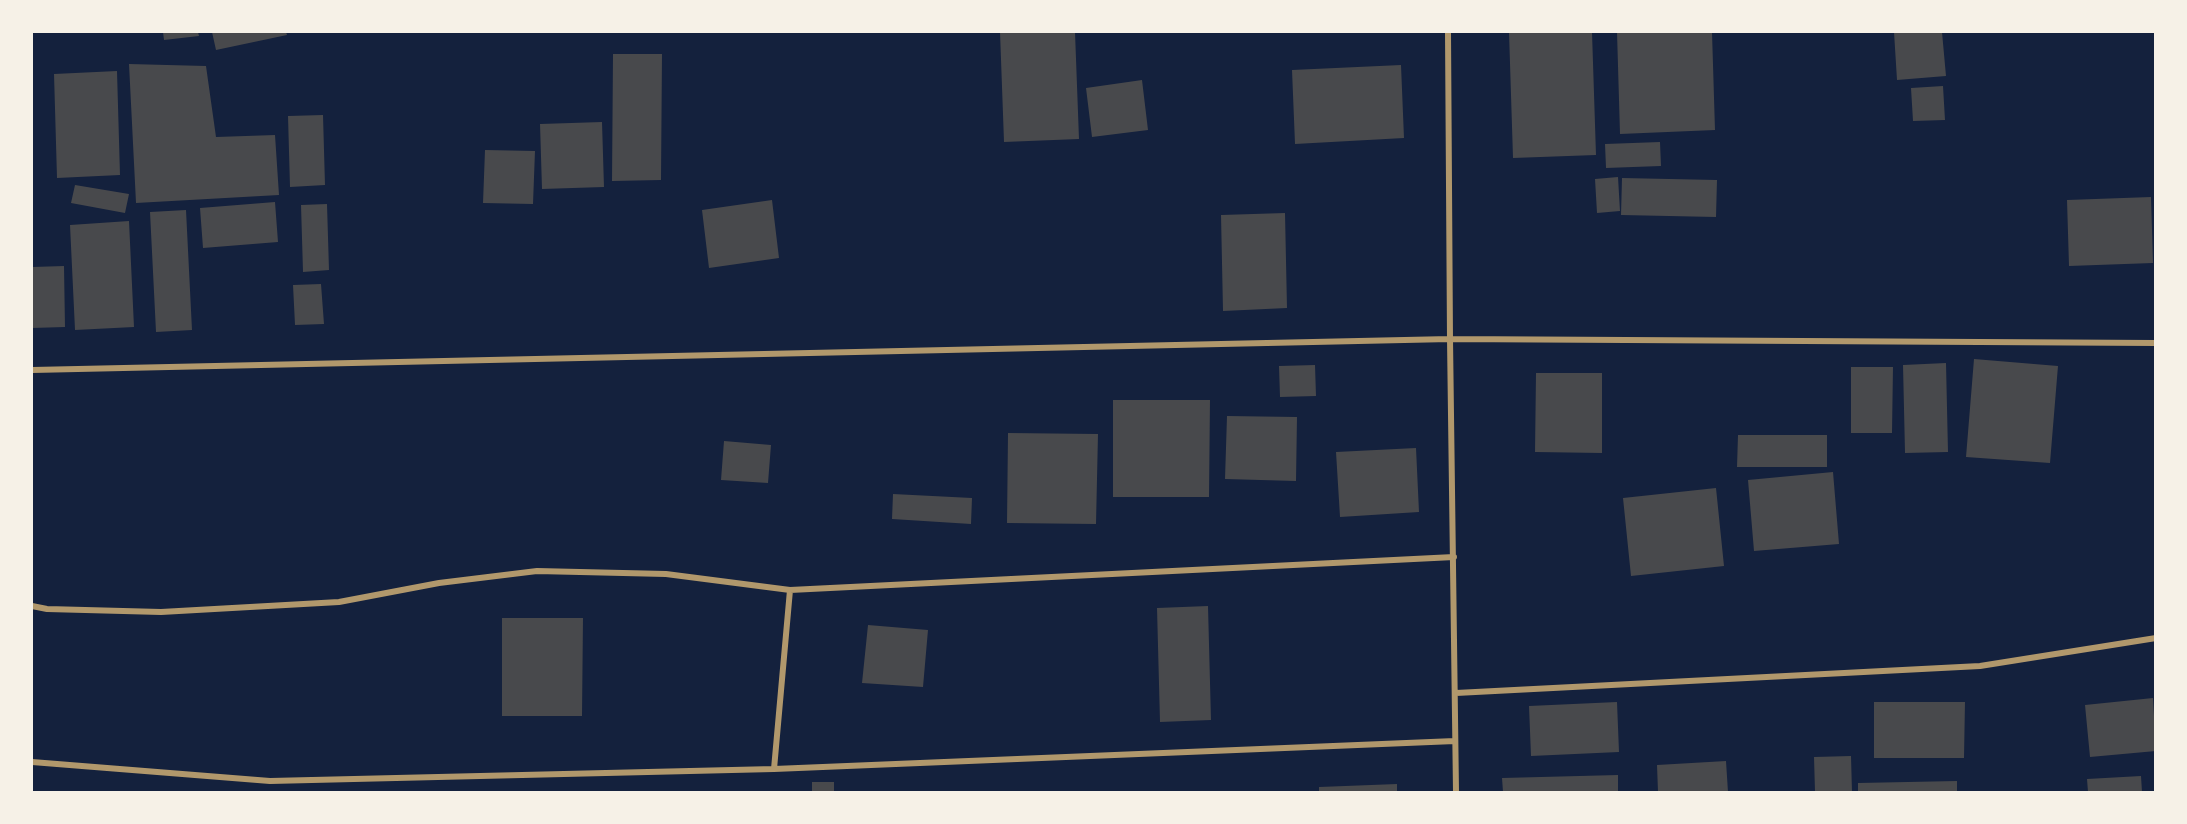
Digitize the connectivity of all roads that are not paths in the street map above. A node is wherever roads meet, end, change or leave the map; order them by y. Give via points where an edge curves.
1 (1448, 32) edge
2 (1450, 339) junction
3 (2156, 343) edge
4 (32, 370) edge
5 (1454, 557) junction
6 (790, 590) junction
7 (32, 606) edge
8 (2156, 638) edge
9 (1456, 693) junction
10 (1455, 741) junction
11 (32, 762) edge
12 (774, 769) junction
13 (1456, 792) edge

1 - 2 street
2 - 3 street
2 - 4 street
2 - 5 street
5 - 6 street
5 - 9 street
6 - 7 street via 666,574 537,572 439,583 339,602 161,612
6 - 12 street
8 - 9 street via 1980,666
9 - 10 street
10 - 12 street
10 - 13 street
11 - 12 street via 270,781

